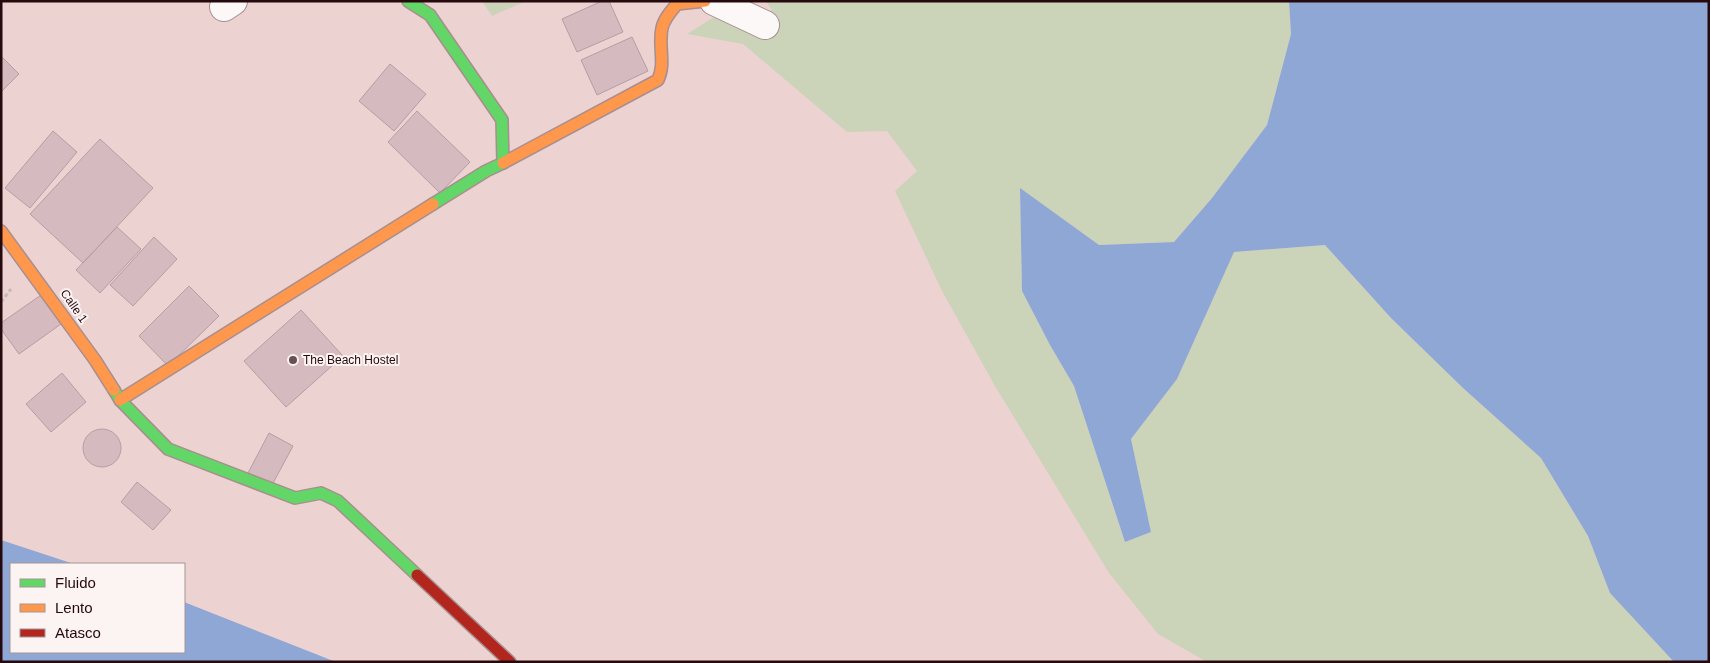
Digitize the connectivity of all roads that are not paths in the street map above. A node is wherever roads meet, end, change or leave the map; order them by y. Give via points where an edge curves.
1 (408, 1) edge
2 (705, 1) edge
3 (714, 1) edge
4 (765, 25) dead end
5 (503, 163) junction
6 (1, 230) edge
7 (120, 400) junction
8 (510, 662) edge

1 - 5 street via 430,15 502,120
2 - 5 street via 676,4 668,15 662,28 662,69 658,80
3 - 4 street
5 - 7 street
6 - 7 street, Calle 1
7 - 8 street, Calle 1 via 168,449 295,498 321,493 338,501

